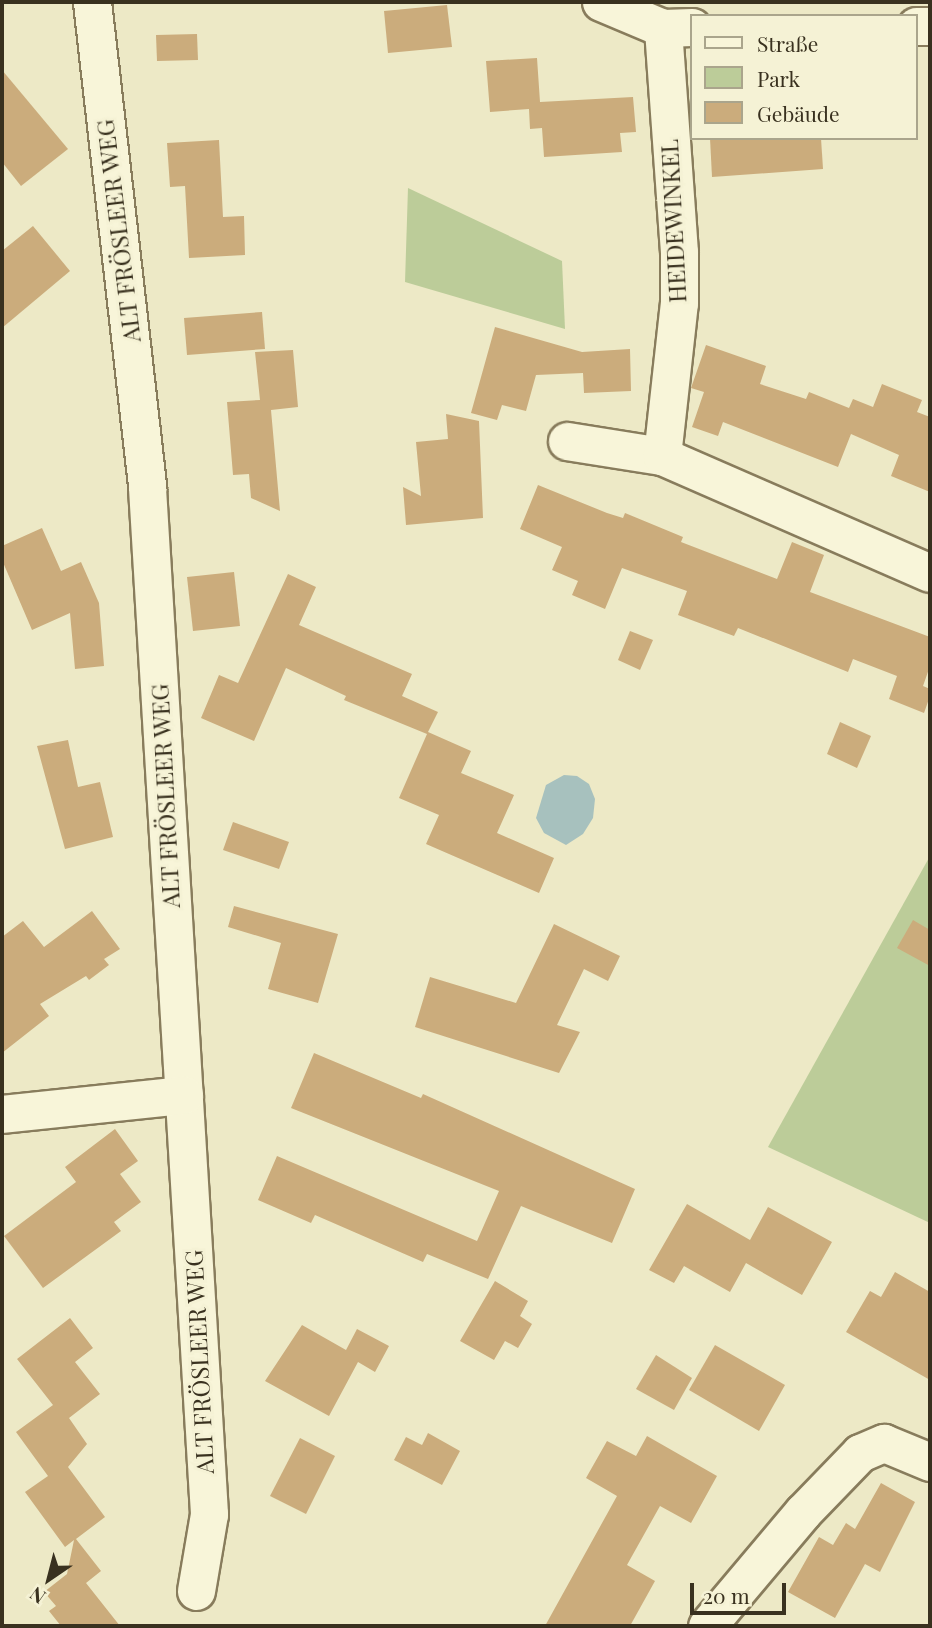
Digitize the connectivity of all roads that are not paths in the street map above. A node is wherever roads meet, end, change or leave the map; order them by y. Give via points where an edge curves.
1 (92, 2) edge
2 (601, 2) edge
3 (677, 27) edge
4 (567, 441) dead end
5 (663, 456) junction
6 (930, 573) edge
7 (184, 1095) junction
8 (2, 1114) edge
9 (930, 1462) edge
10 (196, 1591) dead end
11 (707, 1626) edge

1 - 7 street, ALT FRÖSLEER WEG via 147,488
2 - 3 street
3 - 5 street, HEIDEWINKEL via 679,303
4 - 5 street
5 - 6 street
7 - 8 street
7 - 10 street, ALT FRÖSLEER WEG via 209,1514
9 - 11 street via 884,1443 860,1453 803,1512

